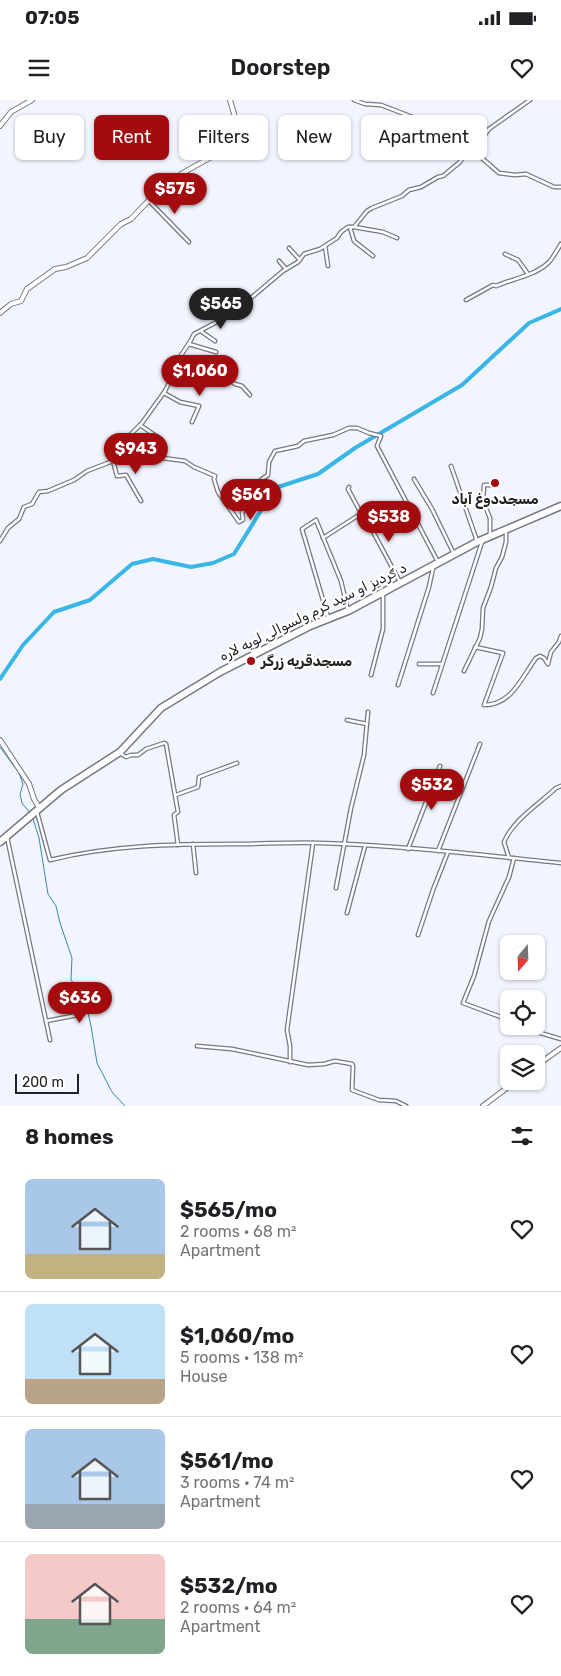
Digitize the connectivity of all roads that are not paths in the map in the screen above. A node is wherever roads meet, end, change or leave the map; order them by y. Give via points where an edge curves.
1 (32, 100) edge
2 (230, 100) edge
3 (354, 100) edge
4 (530, 100) edge
5 (410, 115) edge
6 (0, 126) edge
7 (487, 131) edge
8 (462, 160) edge
9 (483, 160) edge
10 (561, 187) edge
11 (149, 201) junction
12 (352, 227) junction
13 (397, 238) dead end
14 (189, 242) dead end
15 (561, 244) edge
16 (325, 246) junction
17 (289, 248) dead end
18 (504, 254) dead end
19 (373, 256) dead end
20 (300, 260) junction
21 (279, 261) dead end
22 (328, 266) dead end
23 (286, 269) junction
24 (528, 274) junction
25 (466, 300) dead end
26 (0, 313) edge
27 (202, 331) junction
28 (215, 341) dead end
29 (188, 344) junction
30 (216, 352) dead end
31 (176, 367) junction
32 (164, 393) junction
33 (250, 396) dead end
34 (192, 422) dead end
35 (140, 425) junction
36 (113, 461) junction
37 (451, 466) dead end
38 (414, 479) dead end
39 (496, 485) dead end
40 (349, 486) dead end
41 (141, 501) dead end
42 (561, 506) edge
43 (362, 513) junction
44 (506, 530) junction
45 (490, 537) junction
46 (323, 538) junction
47 (0, 542) edge
48 (480, 542) junction
49 (454, 555) junction
50 (436, 565) junction
51 (401, 584) junction
52 (382, 593) junction
53 (348, 611) junction
54 (328, 619) junction
55 (561, 636) edge
56 (476, 647) junction
57 (419, 664) dead end
58 (442, 664) junction
59 (464, 671) dead end
60 (371, 675) dead end
61 (398, 685) dead end
62 (433, 692) dead end
63 (368, 712) dead end
64 (347, 720) dead end
65 (367, 724) junction
66 (0, 740) edge
67 (480, 744) dead end
68 (120, 752) junction
69 (237, 764) dead end
70 (440, 766) dead end
71 (561, 786) edge
72 (176, 795) junction
73 (39, 810) junction
74 (6, 835) junction
75 (0, 842) edge
76 (313, 843) junction
77 (178, 844) junction
78 (193, 844) junction
79 (345, 845) junction
80 (365, 846) junction
81 (408, 849) junction
82 (438, 851) junction
83 (448, 852) junction
84 (509, 858) junction
85 (514, 858) junction
86 (561, 863) edge
87 (196, 872) dead end
88 (336, 888) dead end
89 (347, 913) dead end
90 (418, 936) dead end
91 (81, 999) dead end
92 (500, 1017) edge
93 (46, 1021) junction
94 (545, 1034) edge
95 (561, 1039) edge
96 (50, 1040) dead end
97 (196, 1046) dead end
98 (561, 1048) edge
99 (545, 1060) edge
100 (290, 1062) junction
101 (504, 1090) edge
102 (406, 1106) edge
103 (483, 1106) edge

1 - 6 street via 12,112
2 - 11 street via 242,141 240,150 222,151 181,174 172,188
3 - 5 street
4 - 7 street
8 - 12 street via 443,176 372,208
9 - 10 street via 499,174 526,174
11 - 14 street
11 - 26 street via 87,258 54,269 27,289 21,301
12 - 13 street via 384,232
12 - 16 street
12 - 19 street via 354,241
15 - 24 street via 549,262
16 - 20 street via 306,252
16 - 22 street
17 - 20 street
18 - 24 street via 518,260
20 - 23 street
21 - 23 street
23 - 27 street via 232,314
24 - 25 street via 493,285
27 - 28 street
27 - 29 street via 194,334
29 - 30 street
29 - 31 street
31 - 32 street
31 - 33 street via 209,364 242,386
32 - 34 street via 180,402 199,406
32 - 35 street
35 - 36 street via 126,439
35 - 50 street via 160,438 155,457 185,461 215,476 218,492 239,522 242,512 254,498 252,493 257,483 268,475 275,451 349,428 381,436 377,446
36 - 41 street via 117,476 126,476
36 - 47 street via 48,491 39,492 32,504 24,507 19,519 8,528
37 - 48 street
38 - 49 street
39 - 45 street via 484,485 483,501 490,518
40 - 43 street
42 - 44 highway, د ګردیز او سید کرم ولسوالۍ لویه لاره
43 - 46 street
43 - 51 street
44 - 45 highway, د ګردیز او سید کرم ولسوالۍ لویه لاره
44 - 56 street via 506,542 483,608 482,629
45 - 48 highway, د ګردیز او سید کرم ولسوالۍ لویه لاره
46 - 53 street via 341,581
46 - 54 street via 316,520 302,530
48 - 49 highway, د ګردیز او سید کرم ولسوالۍ لویه لاره
48 - 58 street
49 - 50 highway, د ګردیز او سید کرم ولسوالۍ لویه لاره
50 - 51 highway, د ګردیز او سید کرم ولسوالۍ لویه لاره
50 - 61 street
51 - 52 highway, د ګردیز او سید کرم ولسوالۍ لویه لاره
52 - 53 highway, د ګردیز او سید کرم ولسوالۍ لویه لاره
52 - 60 street via 383,629
53 - 54 highway, د ګردیز او سید کرم ولسوالۍ لویه لاره
54 - 68 highway, د ګردیز او سید کرم ولسوالۍ لویه لاره via 260,650 160,708
55 - 56 street via 548,664 540,656 536,658 518,688 489,705 484,705 503,653
56 - 59 street
57 - 58 street
58 - 62 street
63 - 65 street
64 - 65 street
65 - 79 street via 364,755
66 - 73 street via 29,784
67 - 82 street
68 - 72 street via 126,757 138,755 165,743
68 - 73 highway, د ګردیز او سید کرم ولسوالۍ لویه لاره via 61,790
69 - 72 street via 199,777 198,788
70 - 81 street
71 - 84 street via 507,835 504,842
72 - 77 street via 178,812 174,815
73 - 74 highway, د ګردیز او سید کرم ولسوالۍ لویه لاره
73 - 77 street via 50,860 98,850
74 - 75 highway, د ګردیز او سید کرم ولسوالۍ لویه لاره
74 - 93 street
76 - 78 street
76 - 79 street
76 - 100 street via 287,1030
77 - 78 street
78 - 87 street
79 - 80 street
79 - 88 street
80 - 81 street
80 - 89 street
81 - 82 street
82 - 83 street
83 - 84 street
83 - 90 street
84 - 85 street
85 - 86 street
85 - 92 street via 487,926 463,1003
91 - 93 street via 83,1014
93 - 96 street
94 - 95 street
97 - 100 street via 232,1049
98 - 99 street
100 - 102 street via 352,1064 352,1090
101 - 103 street

